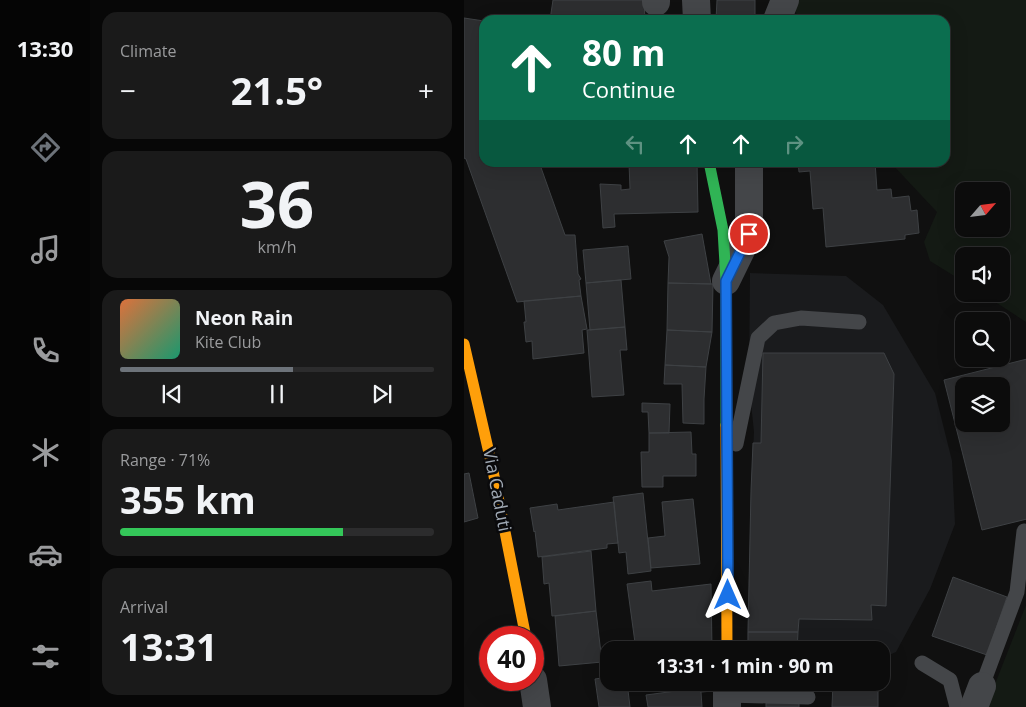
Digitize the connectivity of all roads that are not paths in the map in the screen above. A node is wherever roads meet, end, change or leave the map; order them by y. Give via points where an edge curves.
1 (696, 0) edge
2 (785, 0) edge
3 (697, 15) edge
4 (780, 15) edge
5 (710, 167) edge
6 (749, 167) edge
7 (726, 281) junction
8 (859, 322) dead end
9 (464, 344) edge
10 (727, 489) junction
11 (1024, 531) dead end
12 (524, 626) edge
13 (728, 641) edge
14 (922, 663) dead end
15 (535, 691) edge
16 (727, 695) edge
17 (808, 696) dead end
18 (978, 696) edge
19 (537, 707) edge
20 (957, 707) edge

1 - 3 street
2 - 4 street
5 - 7 street via 723,230
6 - 7 street via 749,234
7 - 10 street
8 - 10 lane via 801,318 774,323 758,338
9 - 12 street, Via Caduti
10 - 13 street
11 - 18 lane via 1017,592
14 - 20 lane via 950,680
15 - 19 street
16 - 17 lane

